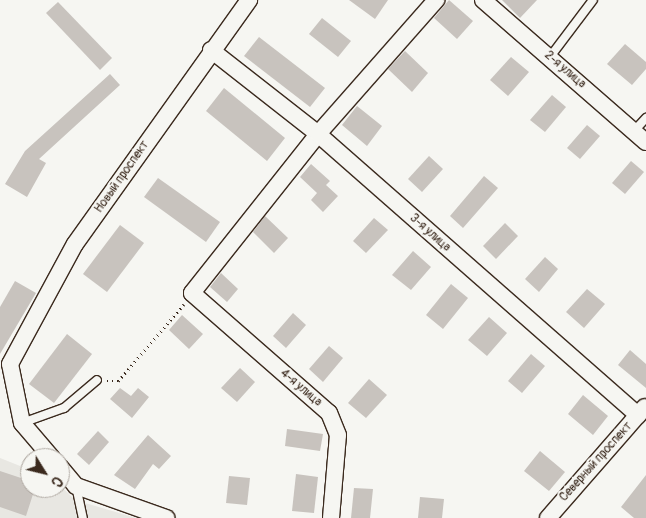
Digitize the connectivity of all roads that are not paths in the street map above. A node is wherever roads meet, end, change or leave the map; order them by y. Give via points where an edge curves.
1 (249, 0) edge
2 (436, 0) edge
3 (483, 0) edge
4 (593, 0) edge
5 (211, 50) junction
6 (550, 57) junction
7 (646, 118) edge
8 (318, 134) junction
9 (640, 136) edge
10 (97, 380) road end
11 (643, 414) edge
12 (22, 423) junction
13 (43, 448) edge
14 (70, 479) edge
15 (76, 486) junction
16 (83, 518) edge
17 (166, 518) edge
18 (331, 518) edge
19 (548, 518) edge

1 - 5 street, Новый проспект
2 - 8 street
3 - 6 street, 2-я улица
4 - 6 lane
5 - 8 street, 3-я улица
5 - 12 street, Новый проспект via 75,244 10,364
6 - 9 street, 2-я улица
7 - 9 lane
8 - 11 street, 3-я улица
8 - 18 street, 4-я улица via 192,293 329,413 338,435
10 - 12 lane via 64,408
11 - 19 street, Северный проспект
12 - 13 street
14 - 15 street
15 - 16 lane
15 - 17 street

